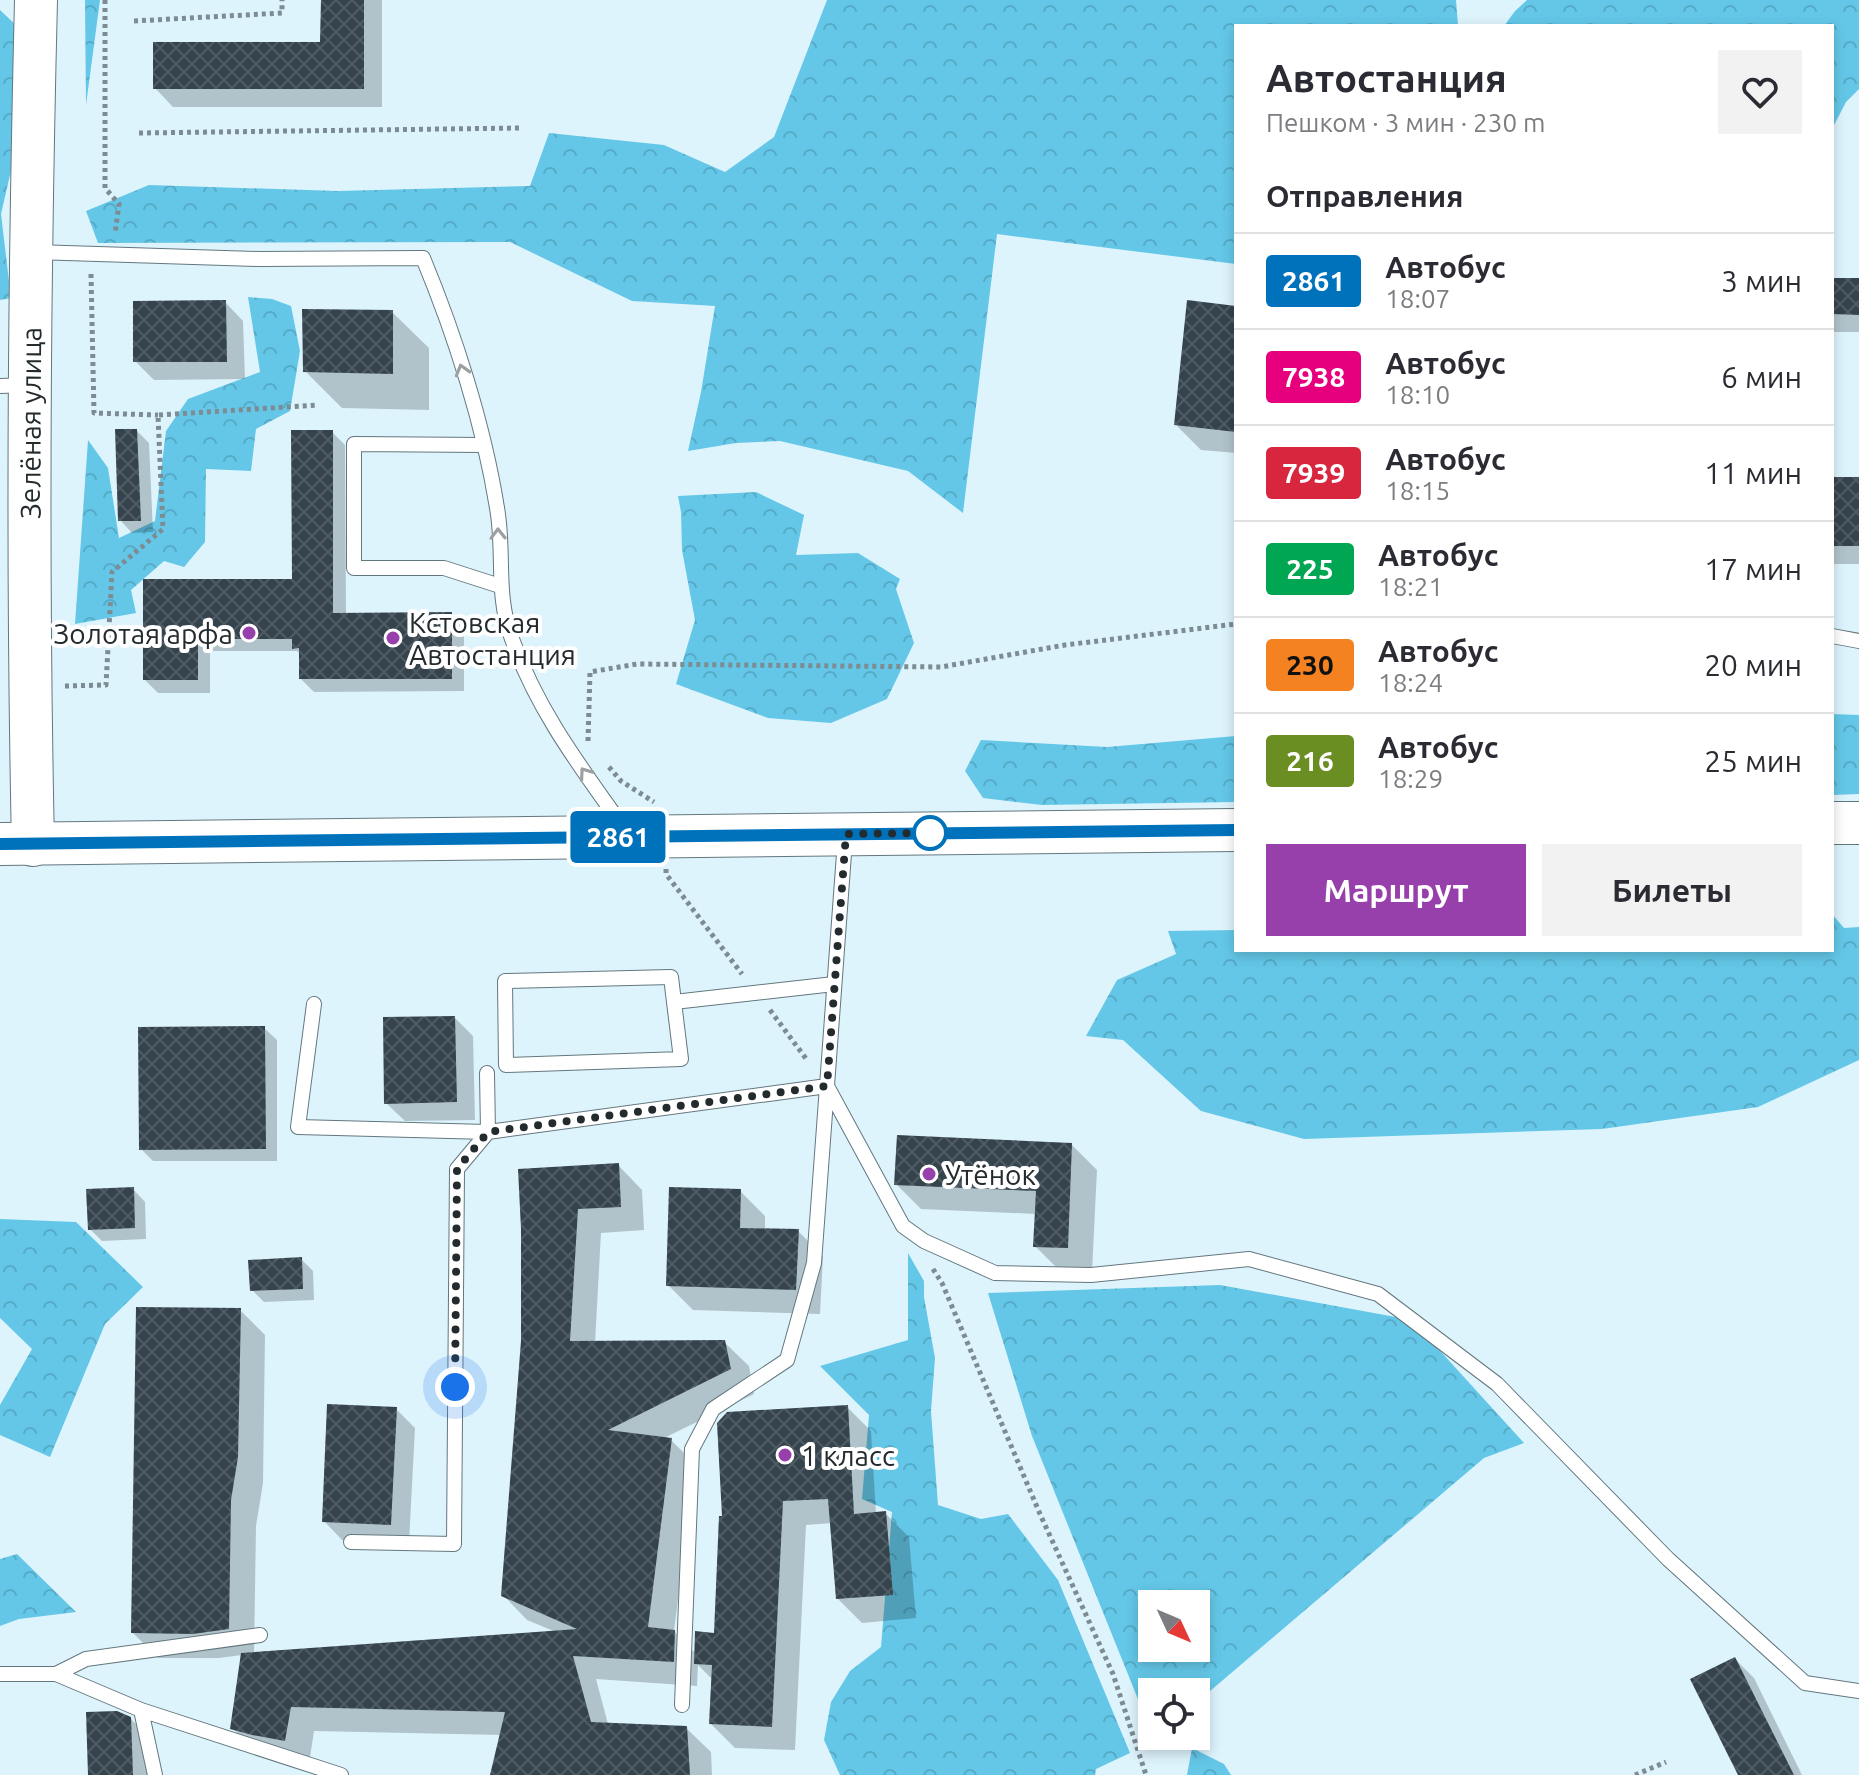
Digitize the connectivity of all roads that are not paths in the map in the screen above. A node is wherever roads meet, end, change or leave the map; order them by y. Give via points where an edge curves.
1 (36, 0) edge
2 (29, 251) junction
3 (15, 386) edge
4 (484, 445) junction
5 (500, 586) junction
6 (1834, 636) edge
7 (1859, 641) edge
8 (1834, 823) edge
9 (1859, 823) edge
10 (1234, 830) edge
11 (846, 834) junction
12 (648, 837) junction
13 (17, 845) edge
14 (834, 984) junction
15 (674, 1002) junction
16 (314, 1004) dead end
17 (487, 1073) dead end
18 (827, 1086) junction
19 (488, 1132) junction
20 (351, 1542) dead end
21 (260, 1635) dead end
22 (0, 1674) edge
23 (56, 1674) junction
24 (1859, 1691) edge
25 (682, 1705) dead end
26 (141, 1710) junction
27 (155, 1775) edge
28 (341, 1775) edge

1 - 2 main road, Зелёная улица
2 - 3 main road, Зелёная улица
4 -> 2 lane via 423,258
3 - 13 main road, Зелёная улица via 30,687
5 -> 4 lane via 498,510
4 - 5 lane via 354,444 354,568 444,568
12 -> 5 lane via 548,720 511,638
6 - 7 lane
8 - 9 main road
10 - 11 main road
11 - 12 main road
11 - 14 lane
12 - 13 main road
14 - 15 lane
14 - 18 lane
15 - 15 lane via 681,1059 506,1065 505,981 671,977
16 - 19 lane via 298,1127
17 - 19 lane
18 - 19 lane
18 - 24 lane via 903,1226 995,1273 1091,1275 1249,1259 1378,1294 1497,1384 1668,1559 1805,1683
18 - 25 lane via 814,1263 787,1360 713,1409 692,1449
19 - 20 lane via 457,1169 454,1544
21 - 23 lane via 86,1659
22 - 23 lane
23 - 26 lane
26 - 27 lane
26 - 28 lane

